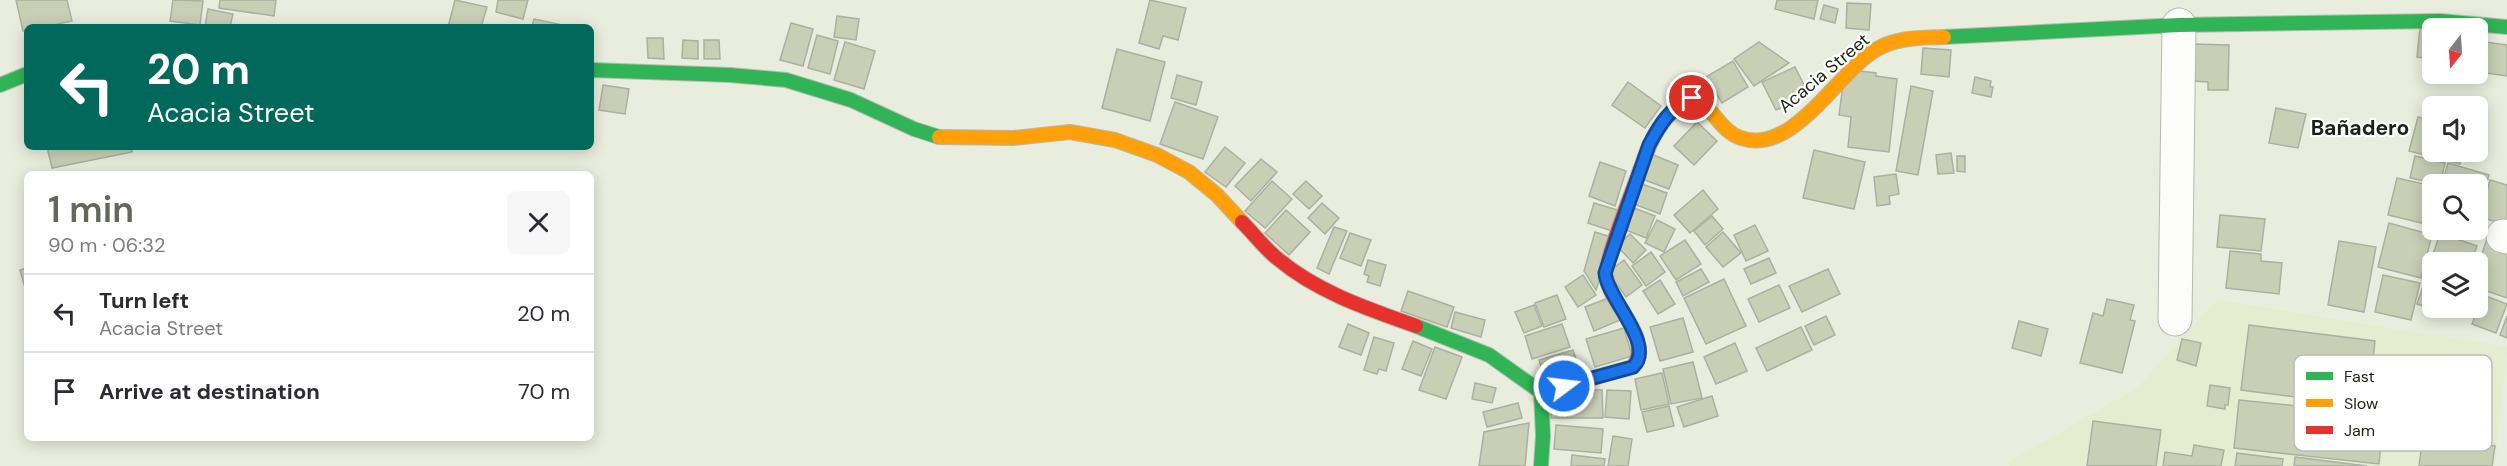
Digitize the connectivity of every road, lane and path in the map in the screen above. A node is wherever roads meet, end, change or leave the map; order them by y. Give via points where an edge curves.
1 (2442, 11) edge
2 (2179, 25) junction
3 (2507, 27) edge
4 (594, 70) edge
5 (24, 75) edge
6 (0, 85) edge
7 (2175, 319) dead end
8 (1541, 393) junction
9 (1541, 466) edge

1 - 2 street, Acacia Street
1 - 3 street, Acacia Street
2 - 7 street
2 - 8 street, Acacia Street via 1899,39 1864,57 1799,121 1754,140 1724,129 1698,99 1683,101 1658,127 1649,145 1605,273 1607,285 1636,338 1640,359 1633,367
4 - 8 street via 786,80 851,100 943,138 1013,138 1070,132 1115,140 1189,172 1217,195 1277,259 1306,279 1359,306 1490,355
5 - 6 street
8 - 9 street

